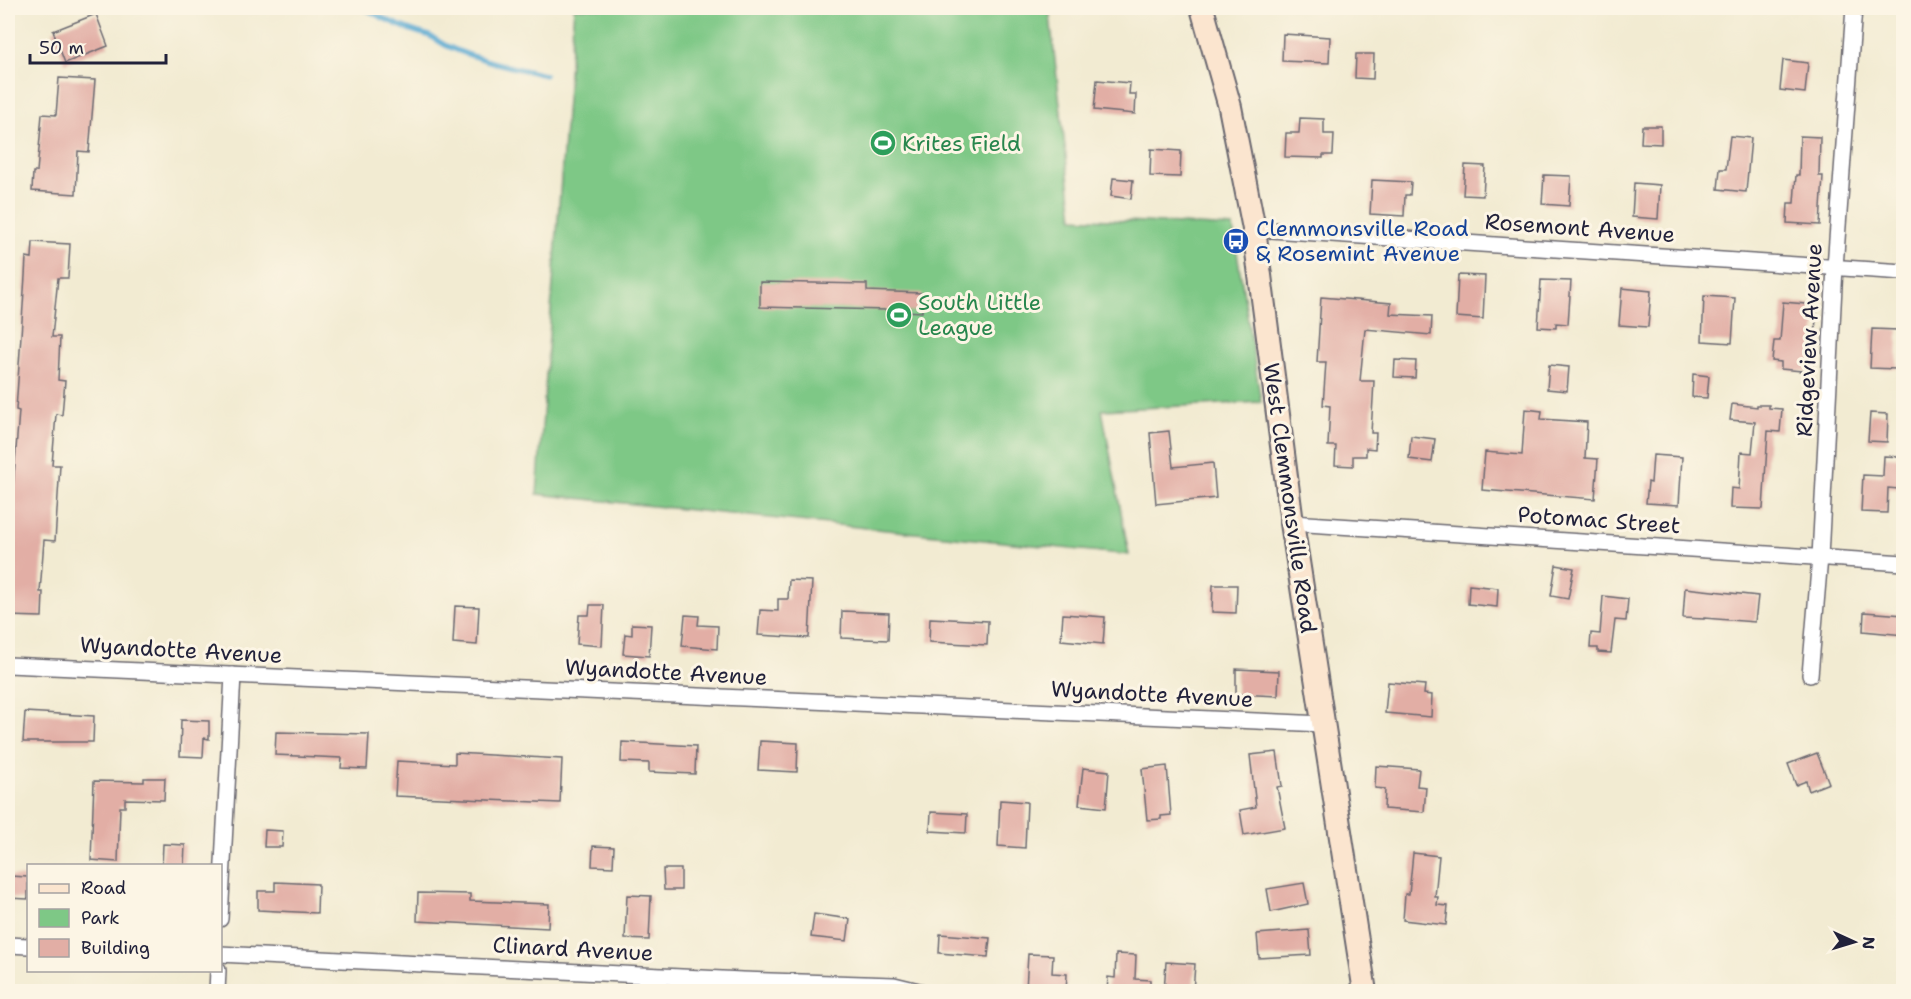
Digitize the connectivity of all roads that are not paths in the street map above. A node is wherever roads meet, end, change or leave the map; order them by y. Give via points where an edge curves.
1 (1202, 8) edge
2 (1854, 8) edge
3 (1254, 229) junction
4 (1835, 267) junction
5 (1904, 272) edge
6 (1293, 523) junction
7 (1820, 557) junction
8 (1904, 562) edge
9 (8, 665) edge
10 (233, 675) junction
11 (1810, 675) dead end
12 (1323, 724) junction
13 (222, 881) edge
14 (8, 945) edge
15 (27, 946) edge
16 (222, 954) edge
17 (218, 972) edge
18 (217, 992) edge
19 (923, 992) edge
20 (1365, 992) edge

1 - 3 main road, West Clemmonsville Road via 1230,107
2 - 4 street, Ridgeview Avenue
3 - 4 street, Rosemont Avenue
3 - 6 main road, West Clemmonsville Road
4 - 5 street, Rosemont Avenue
4 - 7 street, Ridgeview Avenue
6 - 7 street, Potomac Street
6 - 12 main road, West Clemmonsville Road
7 - 8 street, Potomac Street
7 - 11 street, Ridgeview Avenue
9 - 10 street, Wyandotte Avenue
10 - 12 street, Wyandotte Avenue
10 - 13 street
12 - 20 main road, West Clemmonsville Road
14 - 15 street
16 - 19 street, Clinard Avenue via 894,985
17 - 18 street

